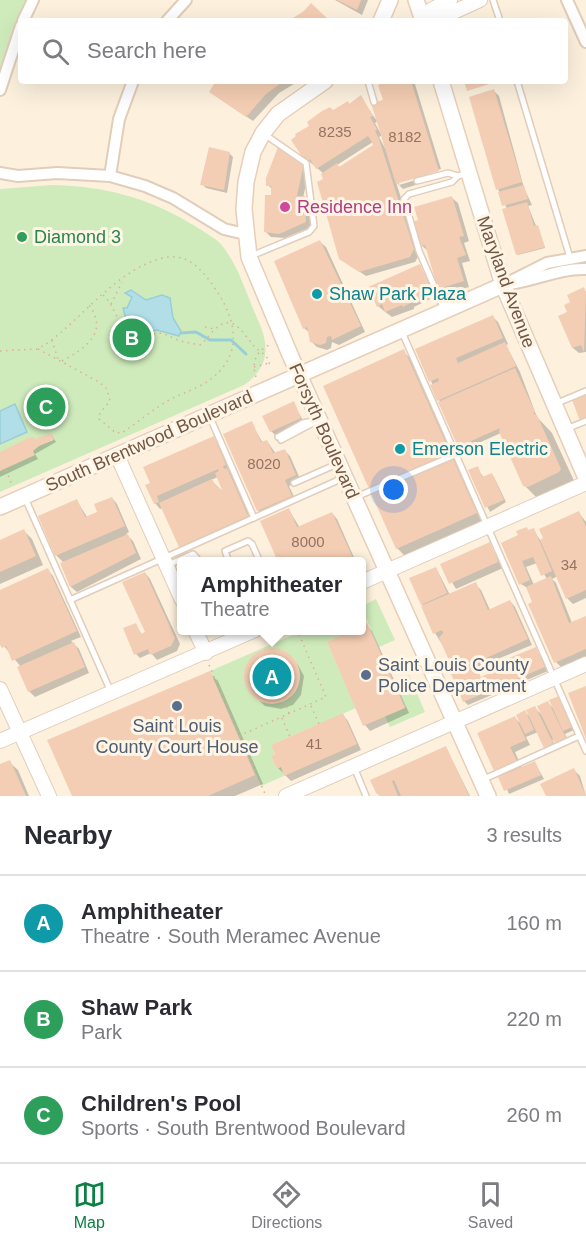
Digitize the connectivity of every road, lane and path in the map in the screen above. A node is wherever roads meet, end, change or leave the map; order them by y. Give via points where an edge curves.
1 (33, 0) edge
2 (186, 0) edge
3 (390, 0) edge
4 (416, 0) edge
5 (450, 0) edge
6 (480, 0) edge
7 (493, 0) edge
8 (567, 0) edge
9 (24, 18) edge
10 (169, 18) edge
11 (382, 18) edge
12 (420, 18) edge
13 (424, 18) edge
14 (435, 18) edge
15 (499, 18) edge
16 (18, 35) edge
17 (586, 42) edge
18 (132, 84) edge
19 (321, 84) edge
20 (369, 84) edge
21 (442, 84) edge
22 (519, 84) edge
23 (0, 90) edge
24 (374, 102) dead end
25 (263, 133) junction
26 (0, 173) edge
27 (463, 175) junction
28 (110, 176) junction
29 (417, 181) dead end
30 (245, 234) junction
31 (249, 256) junction
32 (586, 256) edge
33 (570, 257) junction
34 (573, 269) junction
35 (586, 269) edge
36 (122, 281) junction
37 (503, 285) junction
38 (102, 294) junction
39 (89, 304) junction
40 (111, 304) junction
41 (445, 311) junction
42 (234, 324) junction
43 (205, 327) dead end
44 (215, 329) junction
45 (401, 330) junction
46 (52, 339) junction
47 (269, 345) dead end
48 (37, 349) junction
49 (261, 350) junction
50 (0, 351) edge
51 (60, 361) junction
52 (269, 363) junction
53 (272, 365) dead end
54 (253, 367) junction
55 (299, 375) junction
56 (256, 377) dead end
57 (586, 391) edge
58 (554, 404) junction
59 (209, 415) junction
60 (586, 421) edge
61 (315, 422) junction
62 (565, 429) junction
63 (123, 432) junction
64 (124, 436) dead end
65 (279, 438) dead end
66 (580, 453) edge
67 (456, 454) junction
68 (117, 455) junction
69 (338, 463) junction
70 (6, 470) dead end
71 (345, 478) junction
72 (586, 481) edge
73 (294, 483) dead end
74 (12, 485) dead end
75 (24, 496) junction
76 (354, 498) junction
77 (0, 507) edge
78 (254, 518) junction
79 (488, 526) junction
80 (182, 557) edge
81 (196, 557) edge
82 (227, 557) edge
83 (258, 557) edge
84 (177, 559) edge
85 (165, 562) junction
86 (386, 571) junction
87 (366, 580) edge
88 (177, 589) edge
89 (70, 600) junction
90 (197, 635) edge
91 (244, 635) edge
92 (299, 635) edge
93 (206, 653) junction
94 (586, 664) edge
95 (555, 678) junction
96 (0, 689) edge
97 (111, 693) junction
98 (284, 701) dead end
99 (310, 705) junction
100 (290, 713) junction
101 (281, 717) junction
102 (454, 723) junction
103 (319, 724) dead end
104 (20, 732) junction
105 (240, 736) junction
106 (290, 736) dead end
107 (579, 736) junction
108 (0, 741) edge
109 (586, 751) edge
110 (353, 766) junction
111 (481, 781) junction
112 (48, 796) edge
113 (266, 796) edge
114 (286, 796) edge
115 (366, 796) edge
116 (488, 796) edge

1 - 9 street
2 - 10 street
3 - 11 main road
4 - 12 main road
5 - 13 street
6 - 14 street
7 - 15 lane
8 - 17 street
16 - 23 street
18 - 28 street via 119,119
19 - 25 main road, Forsyth Boulevard via 278,114
20 - 24 lane
21 - 27 main road, Maryland Avenue
22 - 33 lane
25 - 30 main road, Forsyth Boulevard via 247,176
25 - 31 lane via 306,163 314,226 288,242
26 - 28 street
27 - 29 lane via 448,173
27 - 37 main road, Maryland Avenue
27 - 41 lane via 404,199 419,251
28 - 30 street via 173,198 224,229
30 - 31 main road, Forsyth Boulevard
31 - 55 main road, Forsyth Boulevard
32 - 33 street
33 - 34 lane
33 - 37 street via 537,267
34 - 35 street
34 - 37 street
36 - 38 path
36 - 40 path
36 - 42 path via 157,260 185,259 197,265 217,290
37 - 41 main road, South Brentwood Boulevard
37 - 58 main road, Maryland Avenue
38 - 39 path
38 - 40 path
39 - 46 path
39 - 51 path via 98,324 95,336 76,354
40 - 44 path via 122,327 131,335 162,333 198,345
41 - 45 main road, South Brentwood Boulevard
42 - 44 path
42 - 49 path
42 - 63 path via 232,345 224,364 208,381 165,402
43 - 44 path
45 - 55 main road, South Brentwood Boulevard
45 - 67 lane
46 - 48 path
46 - 51 path
47 - 49 path
48 - 50 path
48 - 51 path
49 - 52 path
49 - 54 path
51 - 63 path via 107,389 110,401 99,419 116,433
52 - 53 path
52 - 54 path
54 - 56 path
55 - 59 main road, South Brentwood Boulevard
55 - 61 main road, Forsyth Boulevard
57 - 58 lane
58 - 62 main road, Maryland Avenue
59 - 68 main road, South Brentwood Boulevard
59 - 78 lane
60 - 62 lane
61 - 65 lane via 303,423
61 - 69 main road, Forsyth Boulevard
62 - 66 main road, Maryland Avenue
63 - 64 path
66 - 72 main road, Maryland Avenue
67 - 76 lane
67 - 79 lane
68 - 75 main road, South Brentwood Boulevard
68 - 85 street
69 - 71 main road, Forsyth Boulevard
69 - 73 lane
70 - 74 path
71 - 76 main road, Forsyth Boulevard
71 - 78 lane
72 - 79 street
75 - 77 main road, South Brentwood Boulevard
75 - 89 lane
76 - 86 main road, Forsyth Boulevard
78 - 85 lane
79 - 86 street
79 - 95 lane
80 - 81 lane
82 - 83 lane via 225,551 248,542
84 - 85 lane
85 - 88 street
85 - 89 lane
86 - 87 street
86 - 102 main road, Forsyth Boulevard
89 - 97 lane
90 - 93 street
91 - 93 street
92 - 99 path via 326,697
93 - 97 street
93 - 105 path
94 - 95 street
95 - 102 street
95 - 107 lane
96 - 104 street
97 - 104 street
98 - 100 path
99 - 100 path
99 - 103 path
100 - 101 path
101 - 105 path
101 - 106 path
102 - 110 street
102 - 111 main road, Forsyth Boulevard
104 - 108 street
104 - 112 street
105 - 113 path
107 - 109 lane
107 - 111 lane
110 - 114 street via 313,788
110 - 115 lane
111 - 116 main road, Forsyth Boulevard

